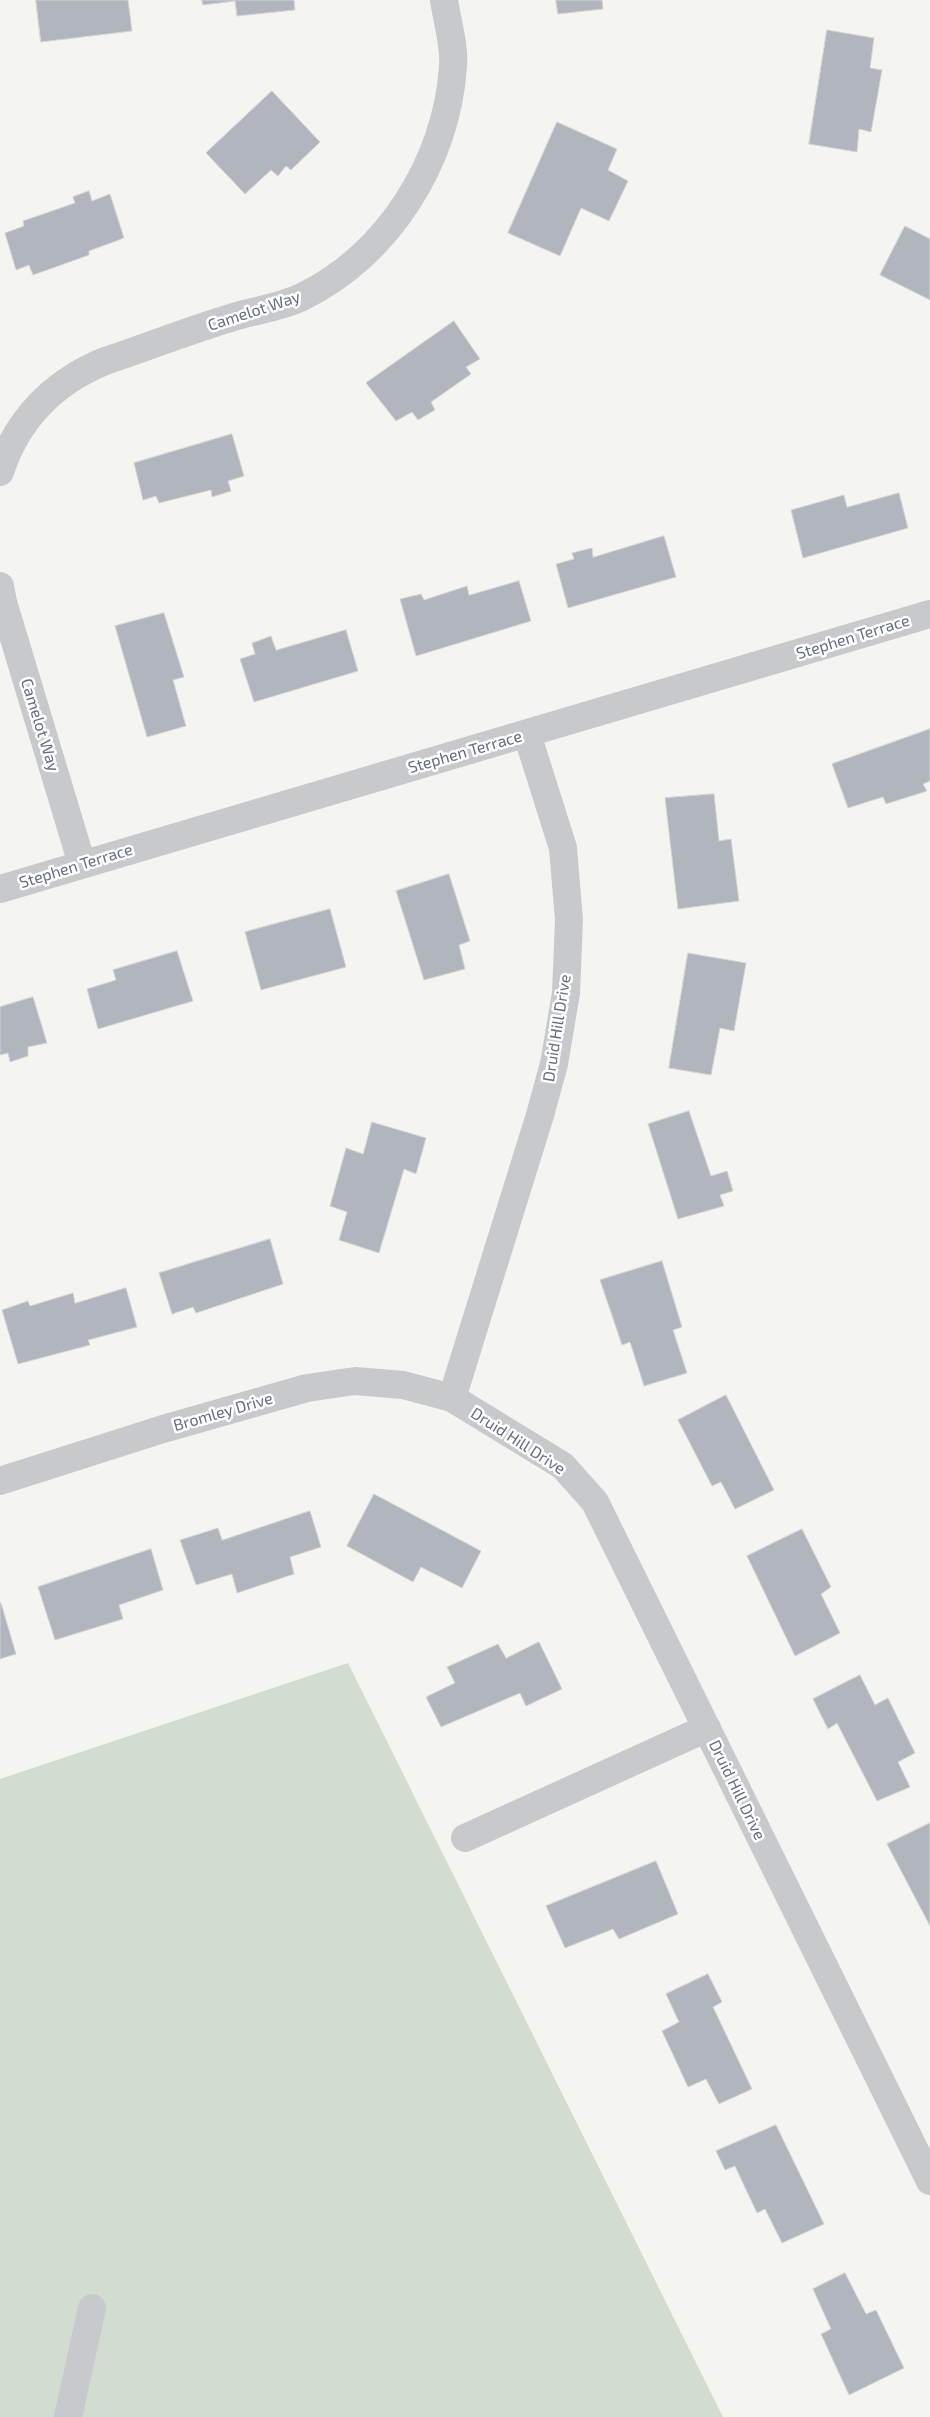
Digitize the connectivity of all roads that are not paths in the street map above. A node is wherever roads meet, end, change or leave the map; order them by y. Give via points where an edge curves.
1 (444, 0) edge
2 (0, 472) edge
3 (0, 586) edge
4 (930, 614) edge
5 (527, 734) junction
6 (82, 864) junction
7 (0, 889) edge
8 (452, 1398) junction
9 (0, 1481) edge
10 (706, 1728) junction
11 (465, 1838) dead end
12 (930, 2181) edge
13 (92, 2308) dead end
14 (68, 2417) edge

1 - 2 street, Camelot Way via 454,65 447,113 421,181 395,221 361,256 302,296 82,370 62,383 28,417 12,440
3 - 6 street, Camelot Way
4 - 5 street, Stephen Terrace
5 - 6 street, Stephen Terrace
5 - 8 street, Druid Hill Drive via 563,848 569,920 566,993 554,1064 540,1115
6 - 7 street, Stephen Terrace
8 - 9 street, Bromley Drive via 384,1383 355,1381 307,1388 163,1429
8 - 10 street, Druid Hill Drive via 563,1466 595,1502
10 - 11 street
10 - 12 street, Druid Hill Drive
13 - 14 street

